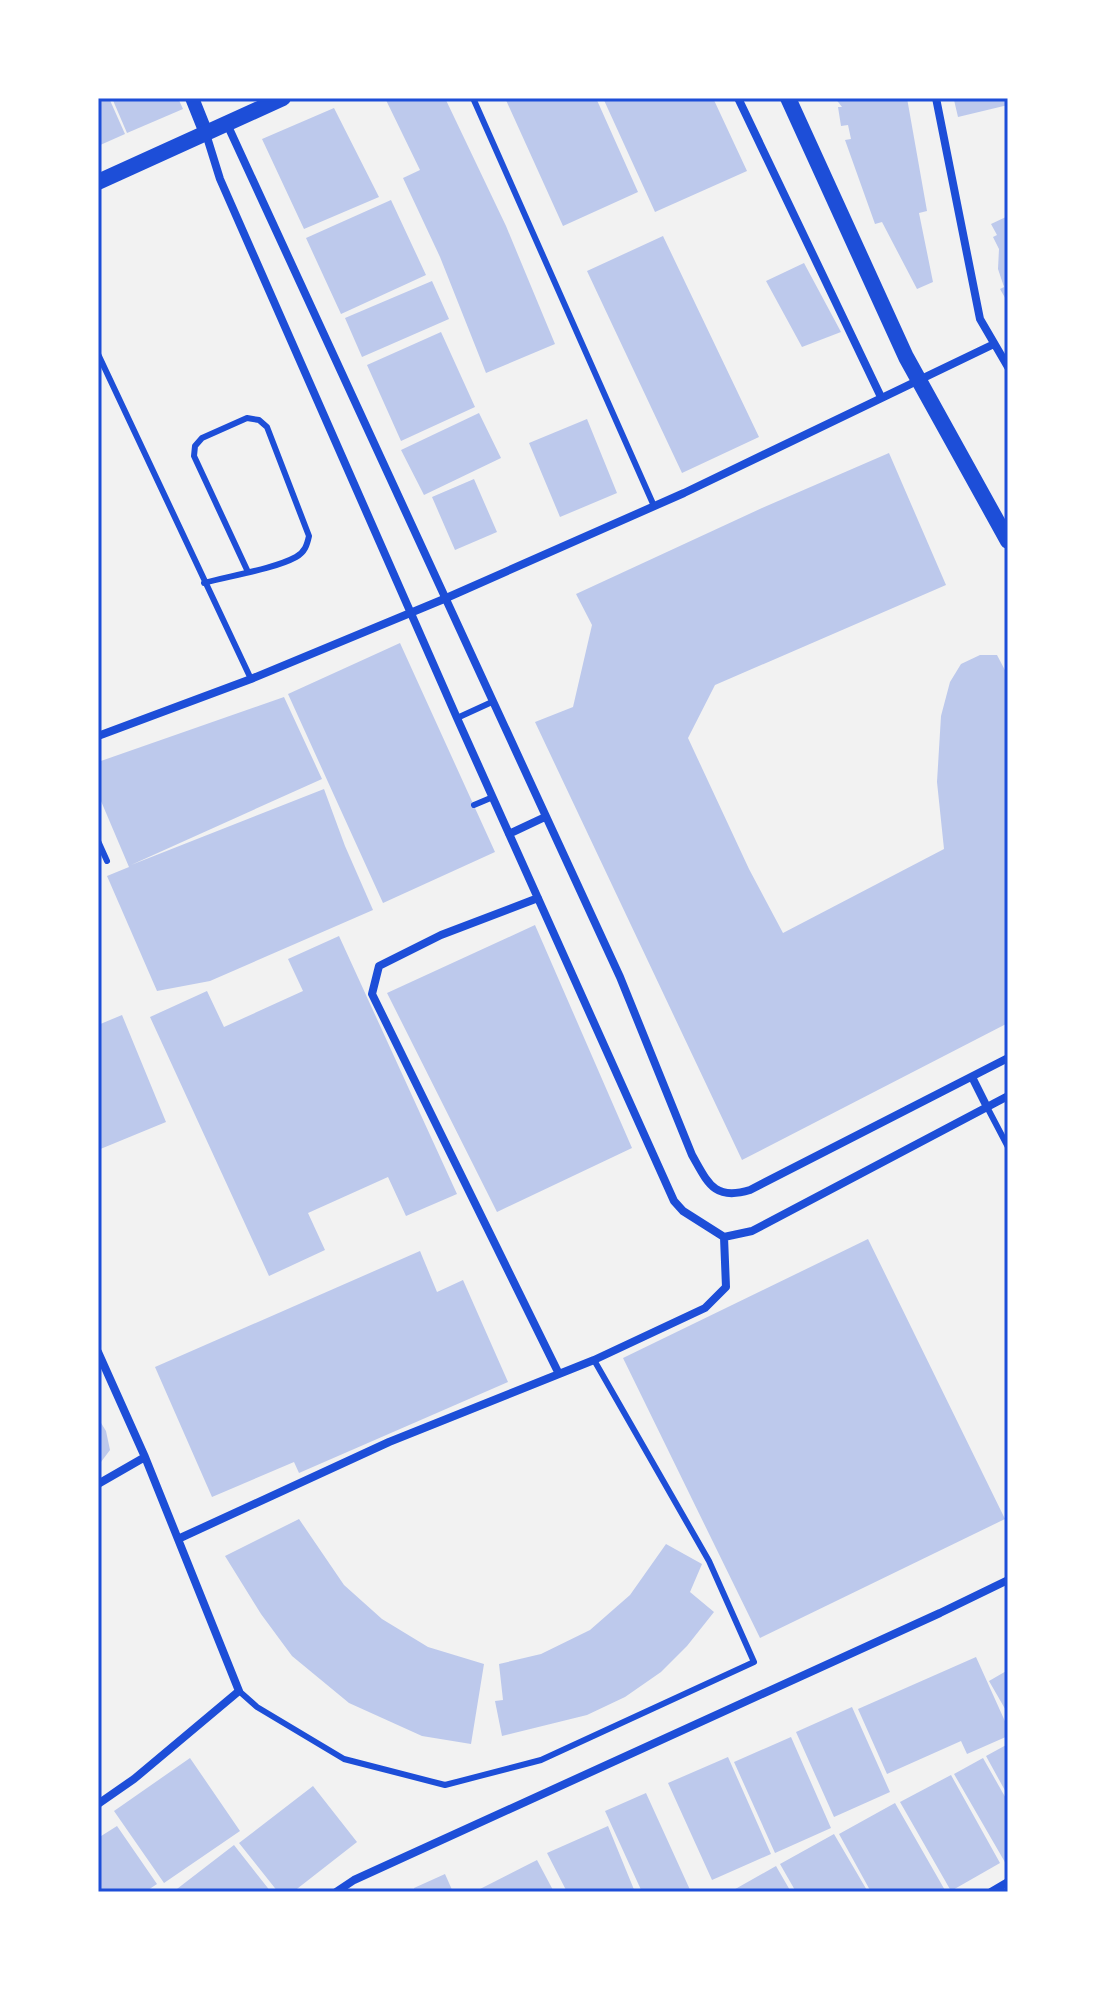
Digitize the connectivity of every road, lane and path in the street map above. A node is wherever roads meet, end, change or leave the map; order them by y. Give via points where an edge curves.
1 (192, 98) edge
2 (283, 98) edge
3 (473, 98) edge
4 (738, 98) edge
5 (788, 98) edge
6 (936, 98) edge
7 (227, 123) junction
8 (206, 133) junction
9 (98, 182) edge
10 (994, 344) junction
11 (98, 354) edge
12 (1008, 367) edge
13 (918, 380) junction
14 (881, 397) junction
15 (654, 506) junction
16 (1008, 541) edge
17 (248, 572) junction
18 (204, 583) junction
19 (444, 599) junction
20 (410, 613) junction
21 (251, 679) junction
22 (492, 702) junction
23 (457, 718) junction
24 (98, 736) edge
25 (493, 797) junction
26 (474, 805) dead end
27 (545, 817) junction
28 (509, 834) junction
29 (98, 841) edge
30 (107, 861) dead end
31 (538, 898) junction
32 (1008, 1058) edge
33 (972, 1077) junction
34 (1008, 1096) edge
35 (987, 1107) junction
36 (1008, 1147) edge
37 (724, 1237) junction
38 (98, 1352) edge
39 (594, 1360) junction
40 (559, 1374) junction
41 (145, 1457) junction
42 (98, 1484) edge
43 (178, 1539) junction
44 (1008, 1580) edge
45 (239, 1691) junction
46 (98, 1804) edge
47 (1008, 1882) edge
48 (336, 1892) edge
49 (991, 1892) edge

1 - 8 street
2 - 7 main road
3 - 15 lane
4 - 14 street
5 - 13 main road
6 - 10 street via 980,319
7 - 8 main road
7 - 19 street
8 - 9 main road
8 - 20 street via 220,179
10 - 12 street
10 - 13 street
11 - 18 lane
13 - 14 street
13 - 16 main road
14 - 15 street
15 - 19 street
17 - 17 lane via 296,557 309,536 267,427 247,418 202,438 194,456
17 - 18 lane
18 - 21 lane
19 - 20 street
19 - 22 street
20 - 21 street
20 - 23 street
21 - 24 street
22 - 23 lane
22 - 27 street
23 - 25 street
25 - 26 lane
25 - 28 street
27 - 28 street
27 - 33 street via 620,977 692,1155 715,1189 733,1195 750,1190
28 - 31 street
29 - 30 lane
31 - 37 street via 668,1191 683,1211
31 - 40 street via 441,935 379,966 372,994
32 - 33 street
33 - 35 street
34 - 35 street
35 - 36 lane
35 - 37 street via 752,1231
37 - 39 street via 726,1287 705,1308
38 - 41 street
39 - 40 street
39 - 45 lane via 709,1561 754,1662 541,1760 445,1785 344,1759
40 - 43 street via 389,1442
41 - 42 street
41 - 43 street
43 - 45 street
44 - 48 street
45 - 46 street
47 - 49 street

